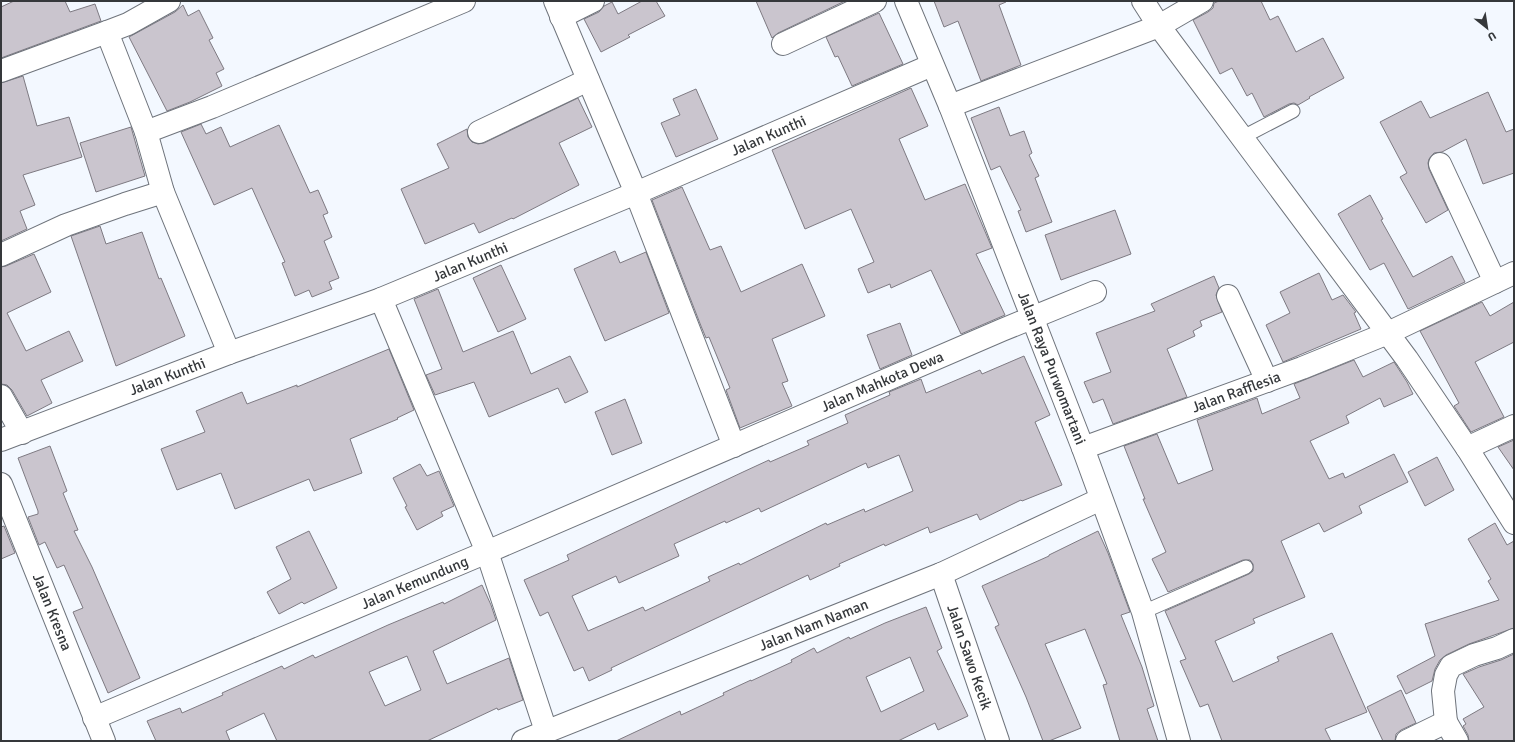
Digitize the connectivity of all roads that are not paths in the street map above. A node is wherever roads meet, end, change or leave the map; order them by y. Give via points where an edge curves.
1 (169, 1) edge
2 (464, 1) edge
3 (593, 1) edge
4 (875, 1) edge
5 (906, 1) edge
6 (1143, 1) edge
7 (1202, 1) edge
8 (558, 9) edge
9 (1159, 26) junction
10 (107, 32) junction
11 (783, 44) dead end
12 (932, 65) junction
13 (1, 71) edge
14 (588, 80) junction
15 (950, 106) junction
16 (1293, 110) dead end
17 (146, 132) junction
18 (479, 132) dead end
19 (1243, 137) junction
20 (1440, 164) dead end
21 (162, 192) junction
22 (636, 194) junction
23 (1, 255) edge
24 (1505, 278) edge
25 (1095, 292) dead end
26 (1228, 296) dead end
27 (381, 299) junction
28 (1032, 318) junction
29 (1388, 333) junction
30 (229, 353) junction
31 (1267, 380) junction
32 (1, 396) edge
33 (1514, 426) edge
34 (22, 432) junction
35 (1, 440) edge
36 (734, 446) junction
37 (1083, 448) junction
38 (1467, 448) junction
39 (1, 484) edge
40 (1101, 499) junction
41 (1514, 523) edge
42 (487, 552) junction
43 (1246, 567) dead end
44 (941, 574) junction
45 (1143, 612) junction
46 (1514, 640) edge
47 (94, 718) junction
48 (1446, 722) junction
49 (546, 731) junction
50 (992, 739) edge
51 (104, 741) edge
52 (523, 741) edge
53 (1179, 741) edge
54 (1407, 741) edge
55 (1457, 741) edge

1 - 10 street via 128,24
2 - 17 street via 212,107
3 - 8 street
4 - 11 street
5 - 12 street, Jalan Raya Purwomartani
6 - 9 street
7 - 9 street
8 - 14 street
9 - 15 street
9 - 19 street
10 - 13 street
10 - 17 street
12 - 15 street, Jalan Raya Purwomartani
12 - 22 street, Jalan Kunthi
14 - 18 street
14 - 22 street
15 - 28 street, Jalan Raya Purwomartani
16 - 19 lane
17 - 21 street
19 - 29 street
20 - 24 street
21 - 23 street via 66,225
21 - 30 street
22 - 27 street, Jalan Kunthi
22 - 36 street
24 - 29 street, Jalan Rafflesia
25 - 28 street, Jalan Mahkota Dewa
26 - 31 street
27 - 30 street, Jalan Kunthi
27 - 42 street
28 - 36 street, Jalan Mahkota Dewa
28 - 37 street, Jalan Raya Purwomartani
29 - 31 street, Jalan Rafflesia
29 - 38 street
30 - 34 street, Jalan Kunthi
31 - 37 street, Jalan Rafflesia
32 - 34 street
33 - 38 street
34 - 35 street, Jalan Kunthi
36 - 42 street, Jalan Kemundung
37 - 40 street, Jalan Raya Purwomartani
38 - 41 street
39 - 47 street, Jalan Kresna
40 - 44 street, Jalan Nam Naman
40 - 45 street, Jalan Raya Purwomartani
42 - 47 street, Jalan Kemundung
42 - 49 street
43 - 45 lane
44 - 49 street, Jalan Nam Naman
44 - 50 street, Jalan Sawo Kecik
45 - 53 street, Jalan Raya Purwomartani
46 - 48 street via 1451,666 1446,675 1443,691
47 - 51 street, Jalan Kresna
48 - 54 street
48 - 55 street
49 - 52 street, Jalan Nam Naman

